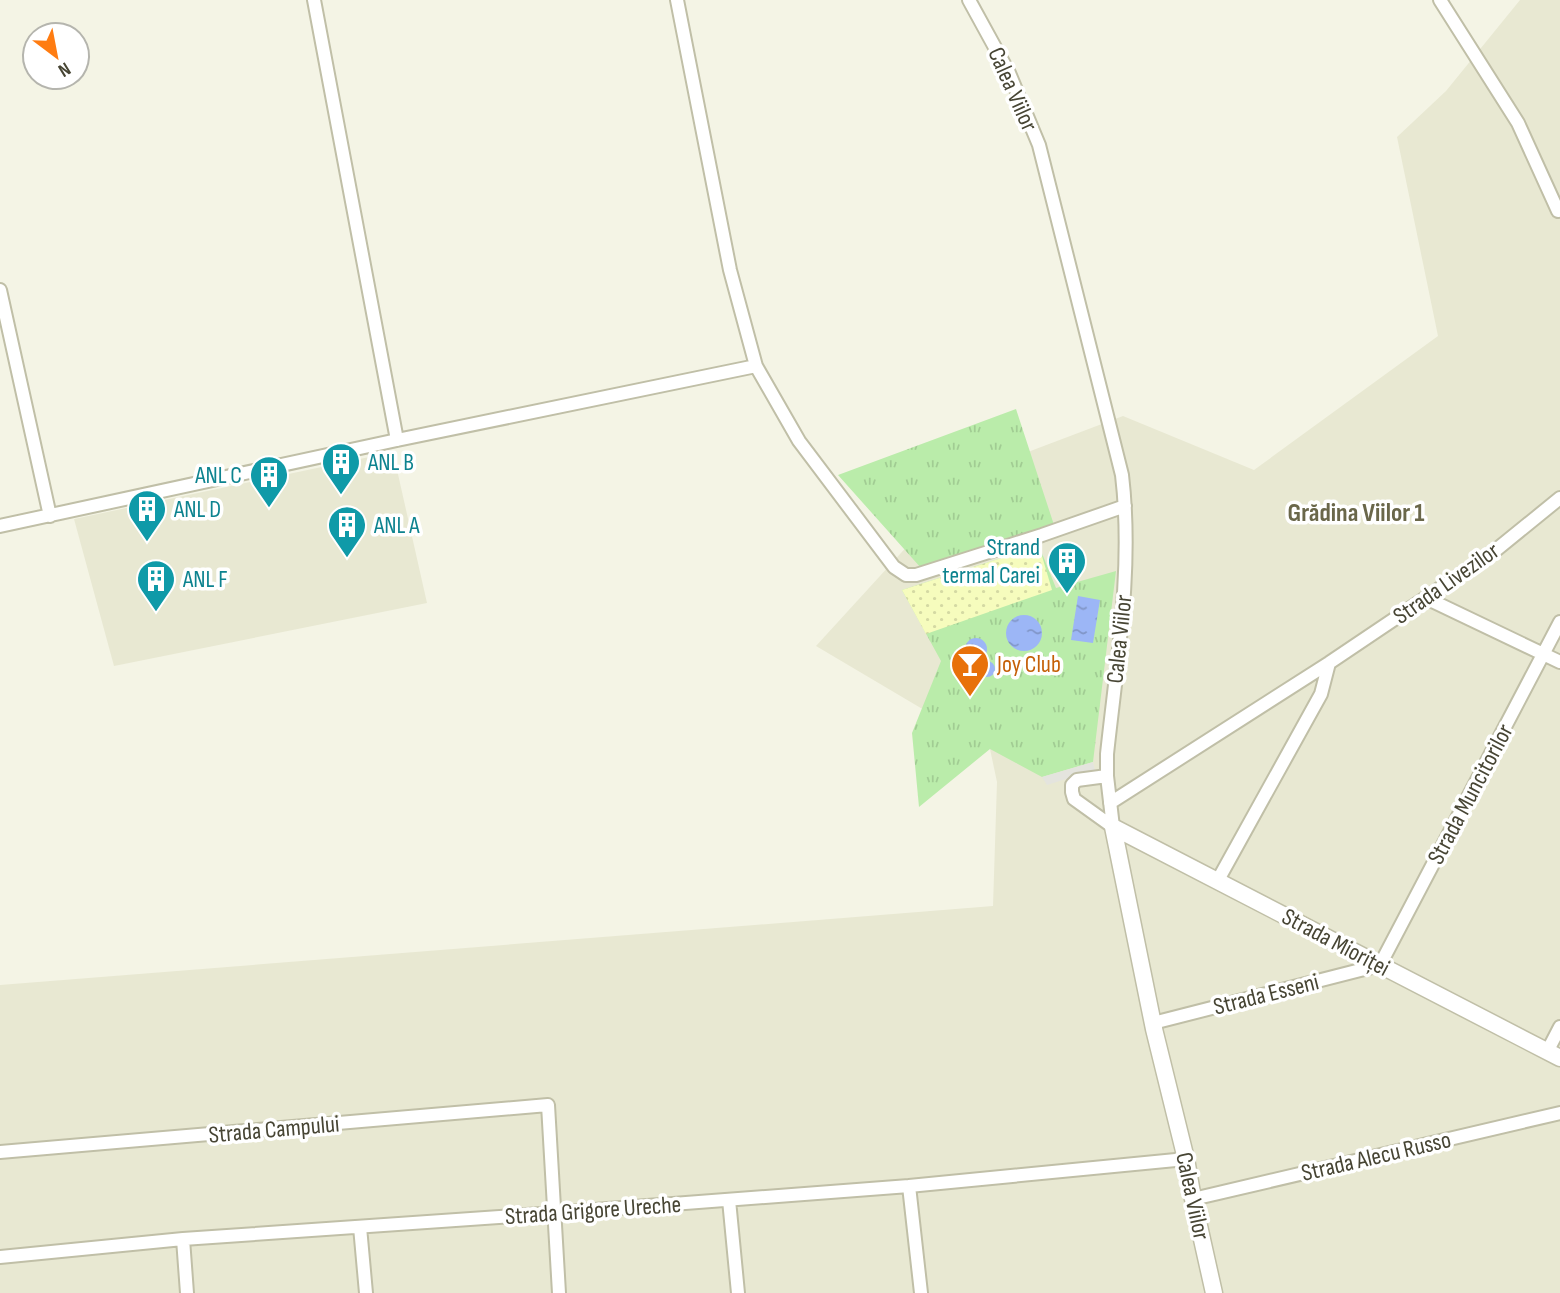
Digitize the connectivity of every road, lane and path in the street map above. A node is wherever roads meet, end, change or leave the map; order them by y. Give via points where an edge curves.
1 (314, 0) edge
2 (677, 0) edge
3 (969, 0) edge
4 (1440, 0) edge
5 (1559, 213) edge
6 (0, 290) edge
7 (756, 366) junction
8 (397, 440) junction
9 (1560, 498) edge
10 (1125, 506) junction
11 (50, 516) junction
12 (0, 526) edge
13 (1426, 598) junction
14 (1560, 622) edge
15 (1544, 654) junction
16 (1329, 663) junction
17 (1560, 663) edge
18 (1107, 776) junction
19 (1110, 803) junction
20 (1113, 827) junction
21 (1218, 880) junction
22 (1380, 965) junction
23 (1153, 1023) junction
24 (1560, 1027) edge
25 (1554, 1055) edge
26 (1560, 1113) edge
27 (0, 1152) edge
28 (1186, 1159) junction
29 (909, 1186) junction
30 (1193, 1199) junction
31 (729, 1200) junction
32 (555, 1213) junction
33 (360, 1227) junction
34 (183, 1240) junction
35 (0, 1257) edge
36 (187, 1293) edge
37 (366, 1293) edge
38 (559, 1293) edge
39 (738, 1293) edge
40 (921, 1293) edge
41 (1214, 1293) edge

1 - 8 street
2 - 7 street via 730,270
3 - 10 street, Calea Viilor via 1009,73 1039,145 1122,475
4 - 5 street via 1518,123
6 - 11 street
7 - 8 street
7 - 10 street via 799,441 894,567 906,575
8 - 11 street
9 - 13 street, Strada Livezilor via 1491,554
10 - 18 street, Calea Viilor via 1126,579
11 - 12 street
13 - 15 street
13 - 16 street, Strada Livezilor
14 - 15 street, Strada Muncitorilor
15 - 17 street
15 - 22 street, Strada Muncitorilor
16 - 19 street, Strada Livezilor
16 - 21 street via 1321,694
18 - 19 street, Calea Viilor
18 - 20 street via 1077,780 1072,792 1074,799
19 - 20 street, Calea Viilor
20 - 21 street, Strada Mioriței
20 - 23 street, Calea Viilor
21 - 22 street, Strada Mioriței
22 - 23 street, Strada Esseni
22 - 25 street, Strada Mioriței
23 - 28 street, Calea Viilor
24 - 25 street
26 - 30 street, Strada Alecu Russo
27 - 32 street, Strada Campului via 548,1105
28 - 29 street, Strada Grigore Ureche
28 - 30 street, Calea Viilor
29 - 31 street, Strada Grigore Ureche
29 - 40 street
30 - 41 street, Calea Viilor
31 - 32 street, Strada Grigore Ureche
31 - 39 street
32 - 33 street, Strada Grigore Ureche
32 - 38 street
33 - 34 street, Strada Grigore Ureche
33 - 37 street
34 - 35 street, Strada Grigore Ureche
34 - 36 street

